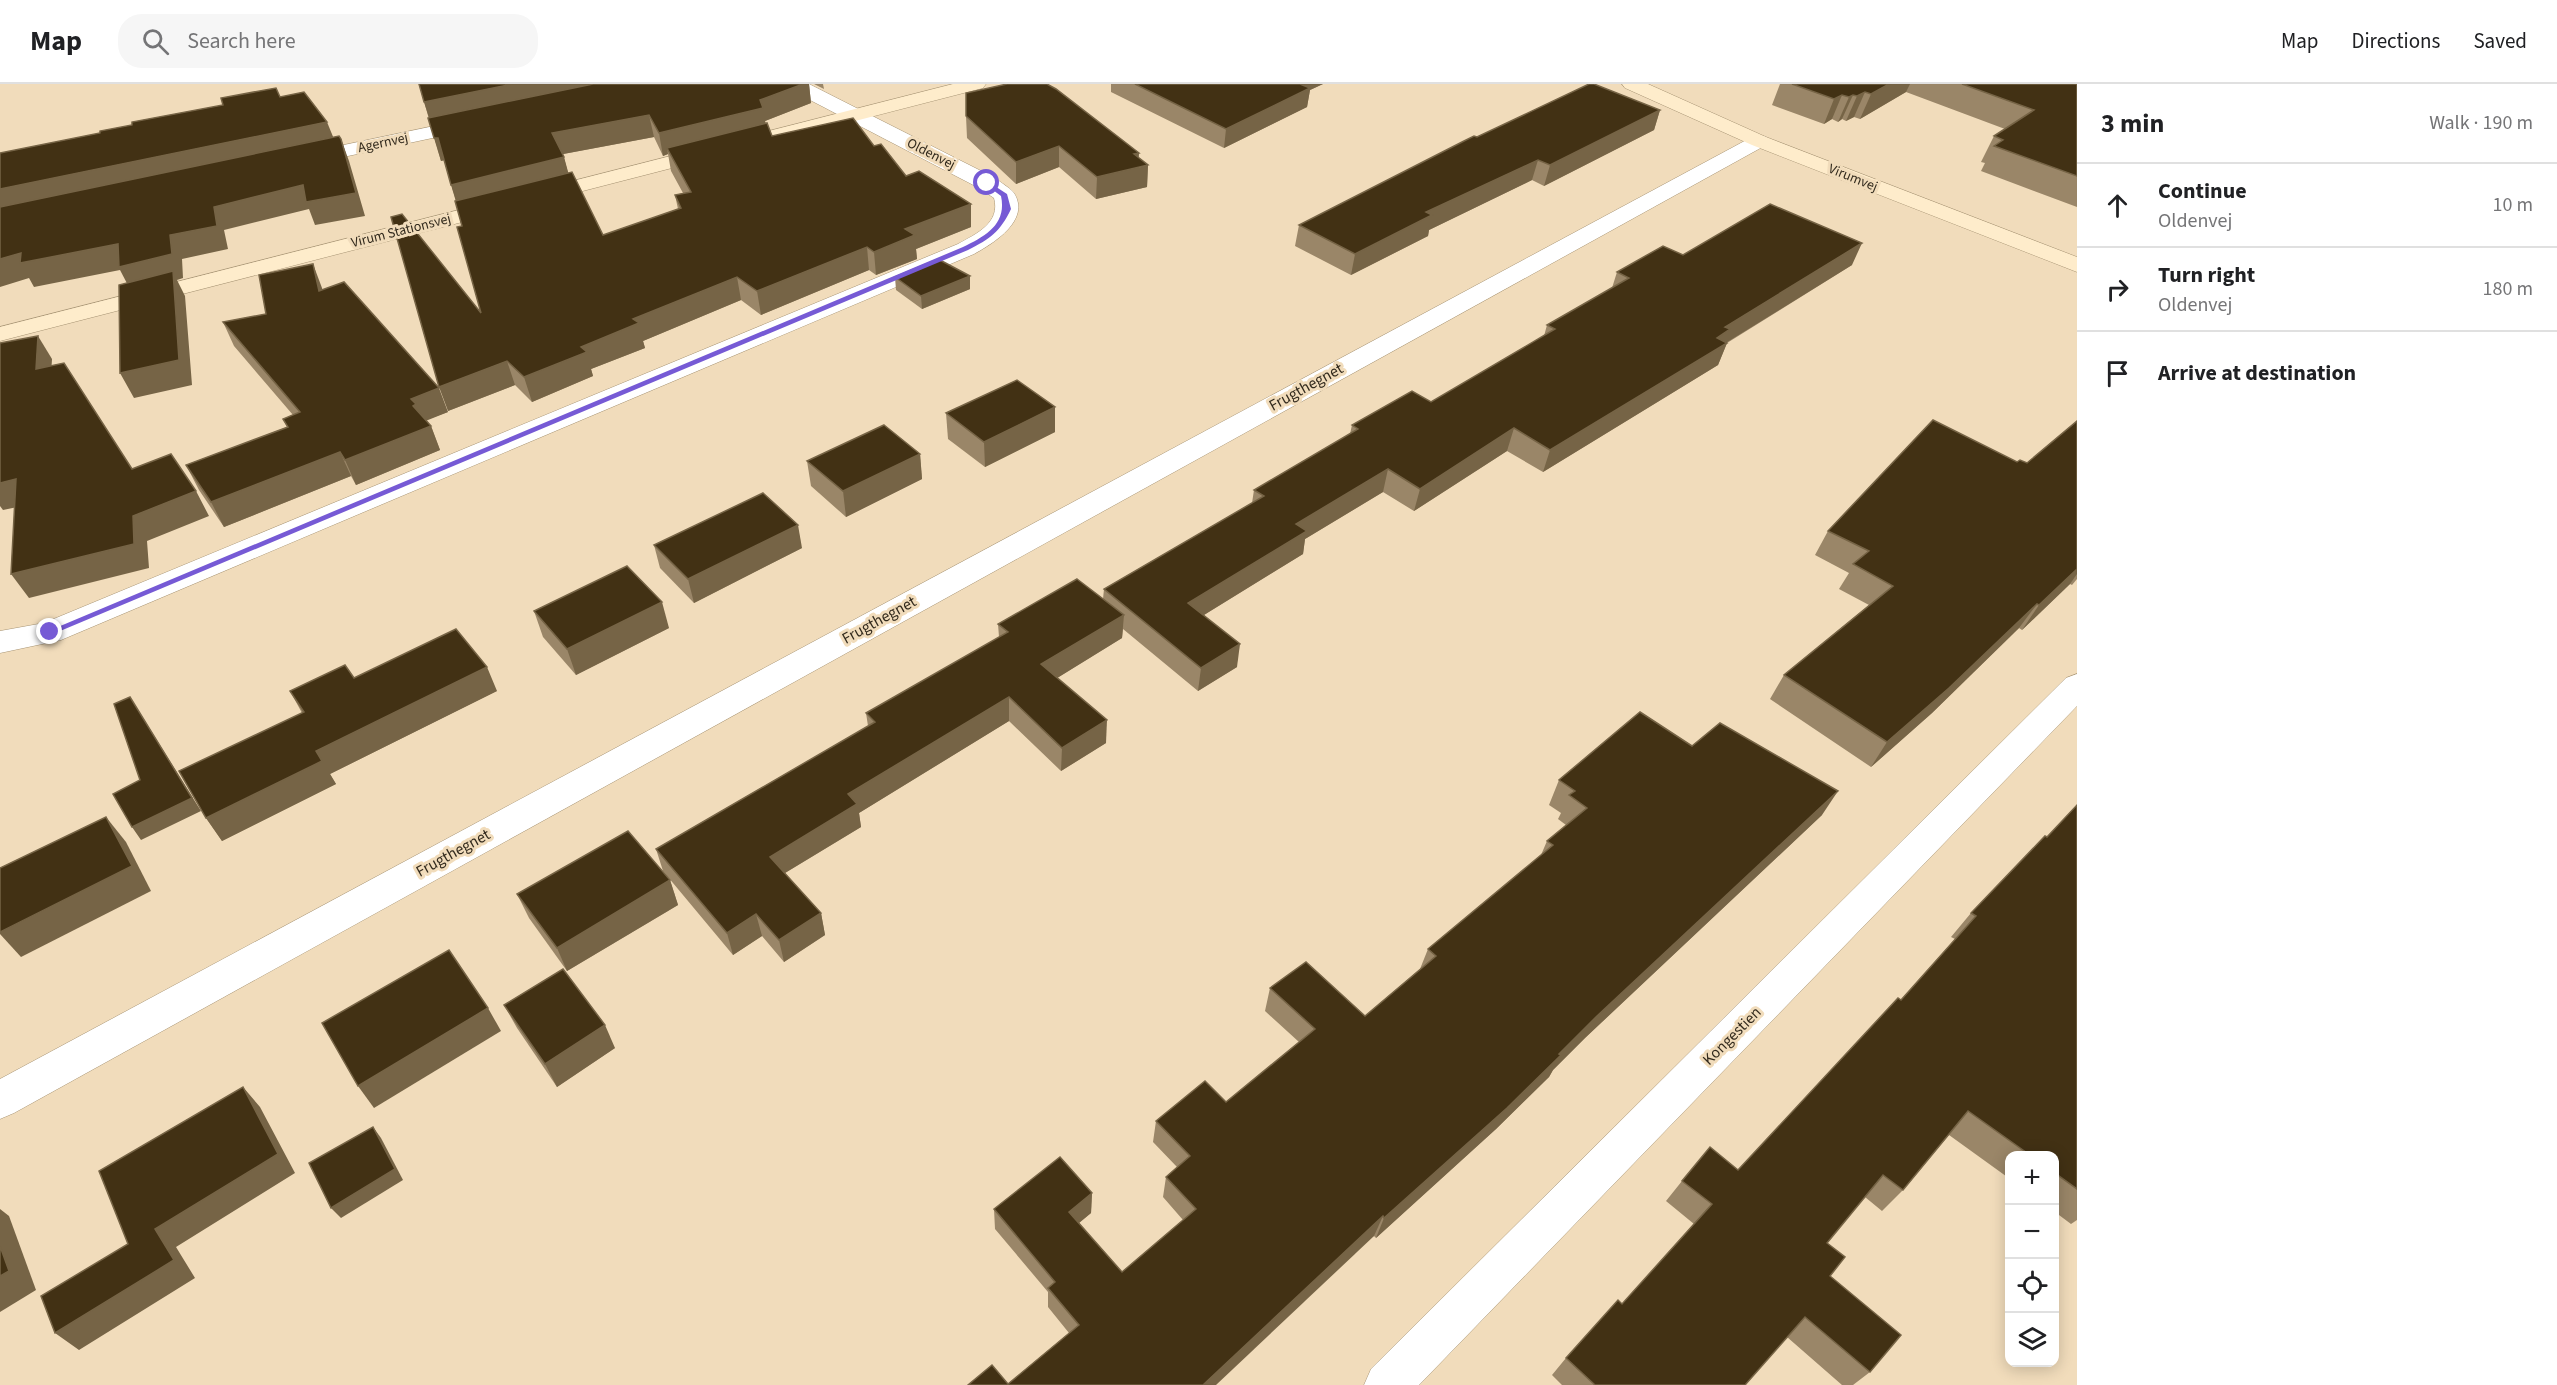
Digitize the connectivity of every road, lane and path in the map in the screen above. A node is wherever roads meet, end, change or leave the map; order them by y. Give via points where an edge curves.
1 (794, 84) edge
2 (976, 84) edge
3 (1632, 84) edge
4 (855, 115) junction
5 (499, 118) edge
6 (1759, 141) junction
7 (278, 165) edge
8 (2077, 265) edge
9 (0, 333) edge
10 (0, 642) edge
11 (2077, 686) edge
12 (0, 1100) edge
13 (1387, 1385) edge

1 - 4 street
2 - 4 street, Virum Stationsvej
3 - 6 street, Virumvej
4 - 9 street, Virum Stationsvej
4 - 10 street, Oldenvej via 1004,195 1007,209 999,226 966,249 72,623 50,632
5 - 7 street, Agernvej
6 - 8 street, Virumvej
6 - 12 street, Frugthegnet
11 - 13 street, Kongestien

